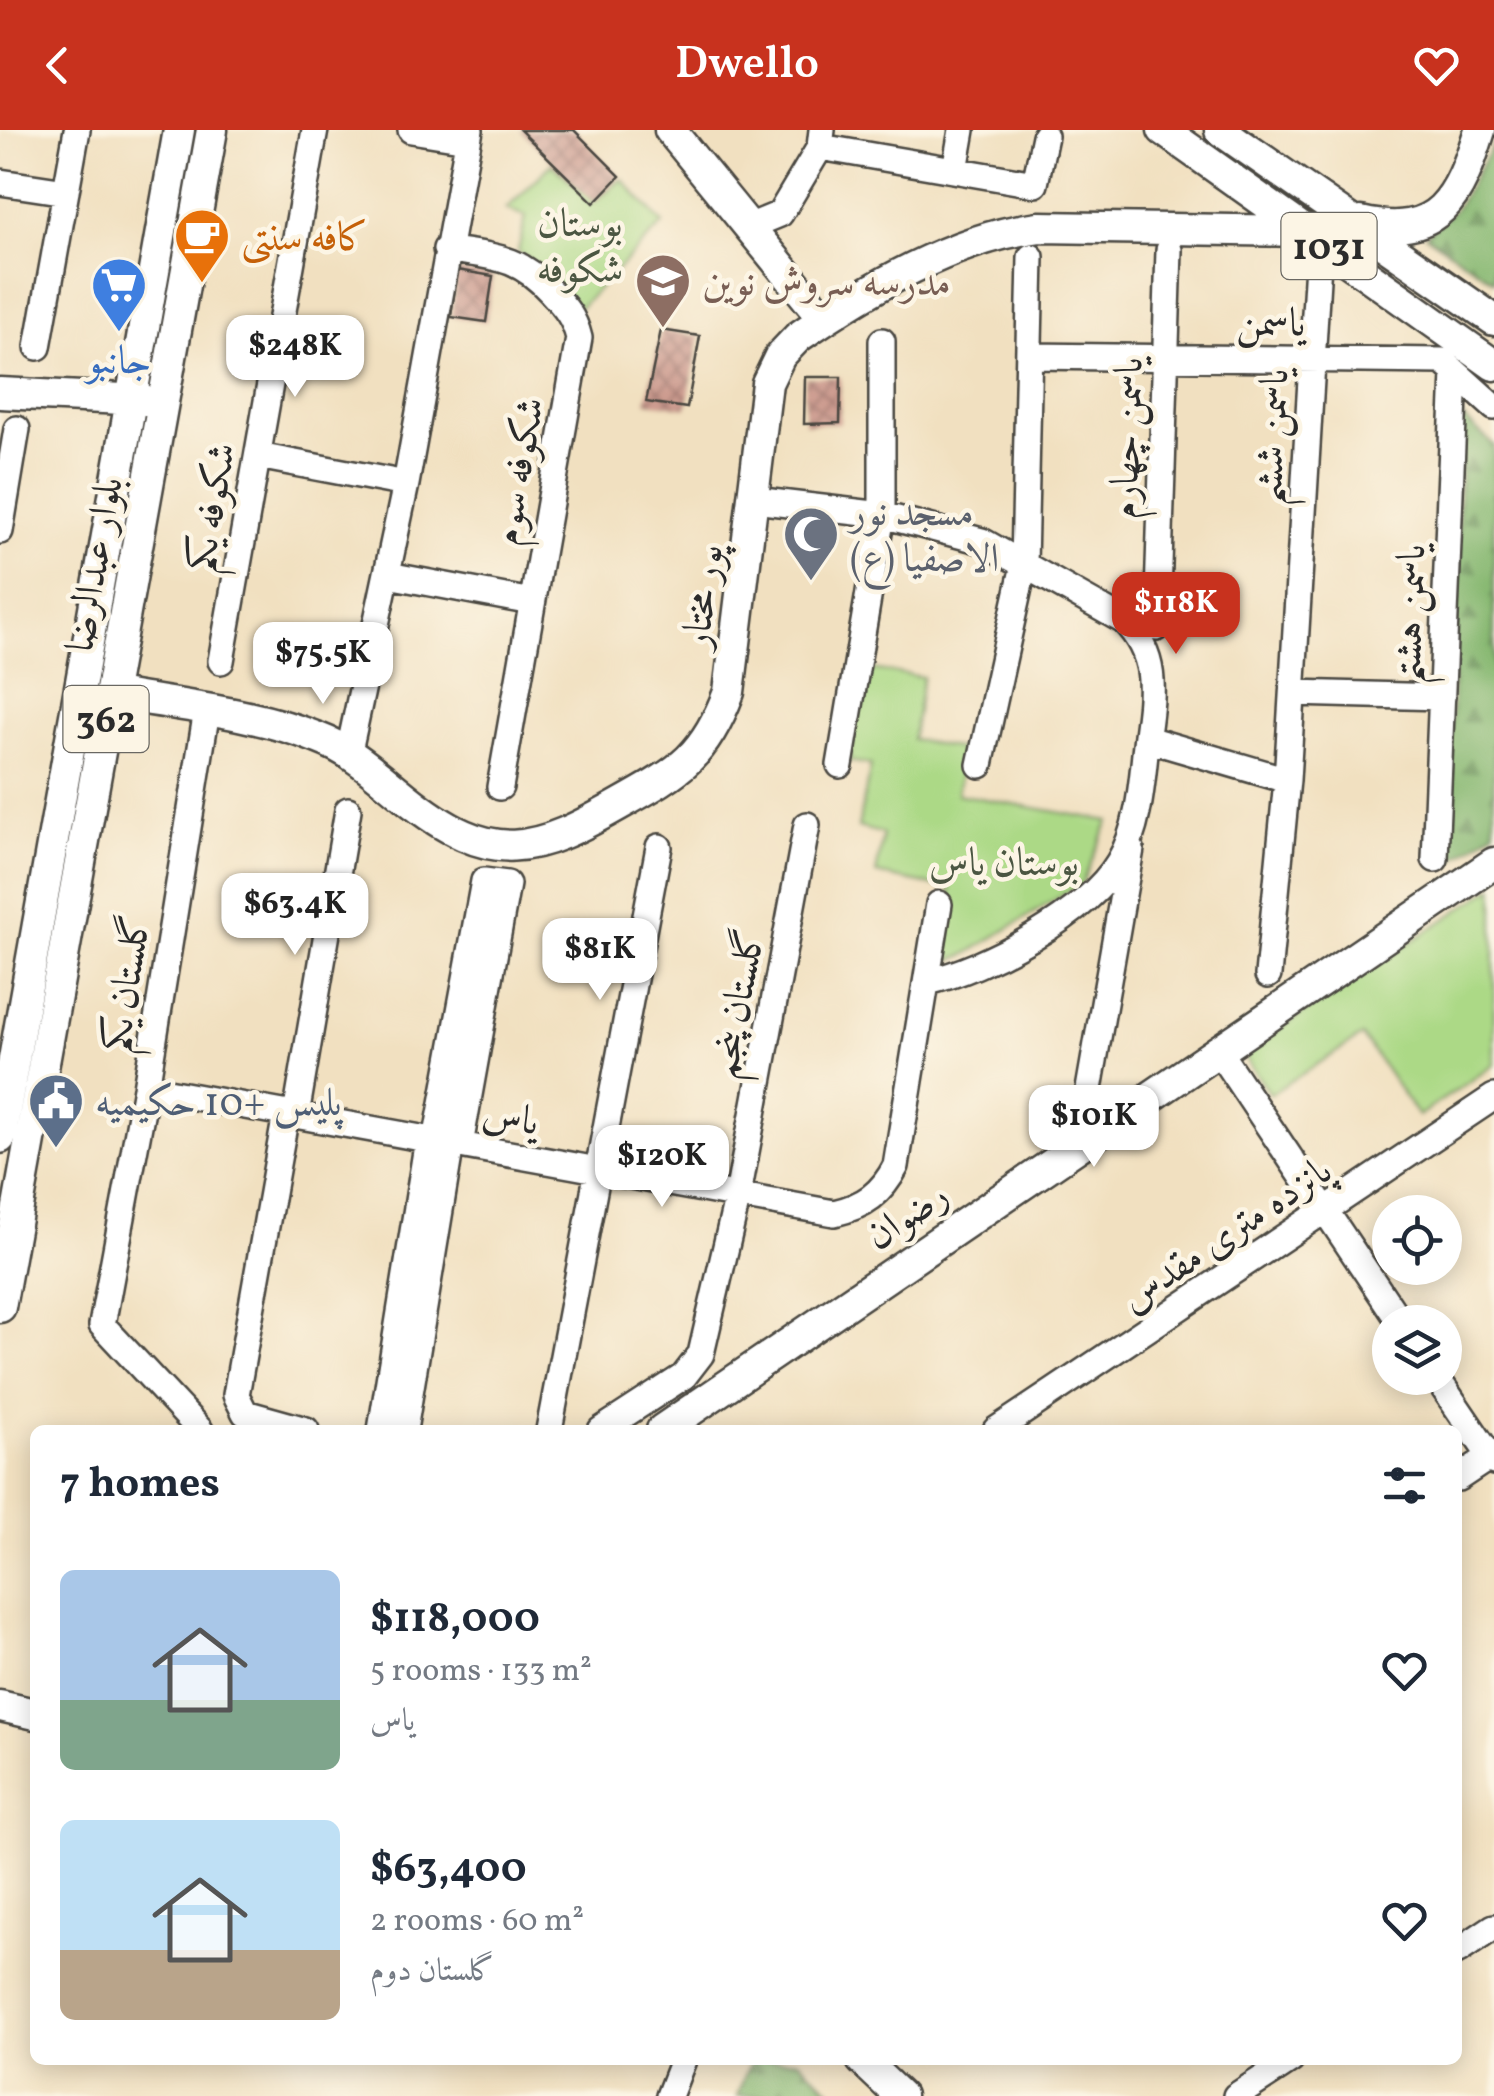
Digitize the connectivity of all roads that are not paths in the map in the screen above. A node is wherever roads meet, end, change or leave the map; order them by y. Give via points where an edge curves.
1 (77, 130) edge
2 (179, 130) edge
3 (212, 130) edge
4 (315, 130) edge
5 (411, 130) edge
6 (670, 130) edge
7 (962, 130) edge
8 (1163, 130) edge
9 (1220, 130) edge
10 (1480, 130) edge
11 (469, 134) edge
12 (1045, 136) dead end
13 (821, 138) edge
14 (955, 170) junction
15 (0, 182) edge
16 (66, 192) junction
17 (1348, 219) junction
18 (751, 226) junction
19 (1306, 231) junction
20 (446, 249) junction
21 (1169, 250) dead end
22 (1031, 257) dead end
23 (1318, 263) dead end
24 (824, 319) junction
25 (1494, 320) edge
26 (882, 341) dead end
27 (38, 347) dead end
28 (1029, 356) junction
29 (1166, 358) junction
30 (1311, 359) junction
31 (1494, 365) edge
32 (1455, 372) junction
33 (0, 393) edge
34 (128, 398) junction
35 (162, 404) junction
36 (1494, 407) edge
37 (17, 428) dead end
38 (258, 456) junction
39 (406, 484) junction
40 (754, 500) junction
41 (882, 514) junction
42 (0, 531) edge
43 (1024, 565) junction
44 (388, 575) junction
45 (532, 602) junction
46 (1157, 628) dead end
47 (221, 661) dead end
48 (111, 693) junction
49 (1293, 693) junction
50 (1442, 697) junction
51 (206, 710) junction
52 (1146, 739) junction
53 (349, 751) junction
54 (840, 765) dead end
55 (980, 765) dead end
56 (1287, 780) junction
57 (500, 787) dead end
58 (348, 810) dead end
59 (1136, 818) junction
60 (807, 825) dead end
61 (659, 848) dead end
62 (1435, 860) dead end
63 (1494, 863) edge
64 (495, 882) dead end
65 (939, 904) dead end
66 (1268, 975) dead end
67 (927, 982) junction
68 (1217, 1049) junction
69 (146, 1088) junction
70 (1088, 1095) dead end
71 (1494, 1097) edge
72 (291, 1114) junction
73 (0, 1138) edge
74 (444, 1142) junction
75 (595, 1170) junction
76 (738, 1195) junction
77 (1326, 1212) junction
78 (1389, 1305) edge
79 (0, 1307) edge
80 (1449, 1395) edge
81 (195, 1425) edge
82 (279, 1425) edge
83 (382, 1425) edge
84 (405, 1425) edge
85 (549, 1425) edge
86 (609, 1425) edge
87 (669, 1425) edge
88 (1004, 1425) edge
89 (1493, 1458) edge
90 (1462, 1476) edge
91 (0, 1706) edge
92 (30, 1713) edge
93 (0, 1725) edge
94 (30, 1731) edge
95 (1494, 1927) edge
96 (1462, 1948) edge
97 (682, 2065) edge
98 (845, 2065) edge
99 (867, 2065) edge
100 (1283, 2065) edge
101 (669, 2096) edge
102 (877, 2096) edge
103 (900, 2096) edge
104 (1236, 2096) edge

1 - 16 street
2 - 34 main road, بلوار عبدالرضا / 362
3 - 35 main road, بلوار عبدالرضا / 362
4 - 38 street, شکوفه یکم
5 - 11 street
6 - 18 main road
7 - 14 street
8 - 19 main road, 1031
9 - 17 main road, 1031
10 - 17 main road via 1465,176 1426,223 1394,230
11 - 20 street
12 - 14 street via 1035,184
13 - 14 street
13 - 18 street via 780,214
15 - 16 street
16 - 27 street
17 - 25 main road, 1031
18 - 24 main road
19 - 24 main road, پور مختار via 997,232
19 - 31 main road, 1031
20 - 39 street
20 - 45 street, شکوفه سوم via 520,263 574,318 579,338
21 - 29 street, یاسمن چهارم
22 - 28 street
23 - 30 street, یاسمن ششم
24 - 40 main road, پور مختار via 780,356 767,383
26 - 41 street
28 - 29 street, یاسمن
28 - 43 street
29 - 30 street, یاسمن
29 - 46 street, یاسمن چهارم
30 - 32 street, یاسمن via 1443,361
30 - 49 street, یاسمن ششم
32 - 36 street, یاسمن
32 - 50 street, یاسمن هشتم
33 - 34 main road
34 - 35 main road
34 - 73 main road, بلوار عبدالرضا / 362
35 - 48 main road, بلوار عبدالرضا / 362
37 - 42 street
38 - 39 street
38 - 47 street, شکوفه یکم
39 - 44 street
40 - 41 street
40 - 53 main road, پور مختار via 729,692 705,746 683,769 565,836 523,848 460,834
41 - 43 street via 982,541
41 - 54 street
43 - 52 street via 1124,621 1139,637 1154,677
43 - 55 street
44 - 45 street
44 - 53 street
45 - 57 street, شکوفه سوم
48 - 51 main road, پور مختار
48 - 79 main road, بلوار عبدالرضا / 362
49 - 50 street
49 - 56 street, یاسمن ششم
50 - 62 street, یاسمن هشتم
51 - 53 main road, پور مختار
51 - 69 street, گلستان یکم
52 - 56 street
52 - 59 street
56 - 66 street, یاسمن ششم
58 - 72 street
59 - 67 street via 1120,862 1090,898 968,972
59 - 70 street
60 - 76 street, گلستان پنجم
61 - 75 street
63 - 68 main road, رضوان
64 - 74 street
65 - 67 street, یاس
67 - 76 street, یاس via 896,1166 887,1184 854,1208 834,1213
68 - 77 street
68 - 87 main road, رضوان
69 - 72 street, یاس
69 - 81 street, گلستان یکم via 102,1325
71 - 77 street, پانزده متری مقدس
72 - 74 street, یاس
72 - 82 street via 236,1396 245,1414
74 - 75 street, یاس
74 - 83 street
74 - 84 street
75 - 76 street, یاس
75 - 85 street
76 - 86 street, گلستان پنجم via 700,1354 684,1376
77 - 78 street
77 - 88 street, پانزده متری مقدس
80 - 89 street
89 - 90 street
91 - 92 main road
93 - 94 main road
95 - 96 street
97 - 101 street
98 - 102 main road
99 - 103 main road
100 - 104 street

